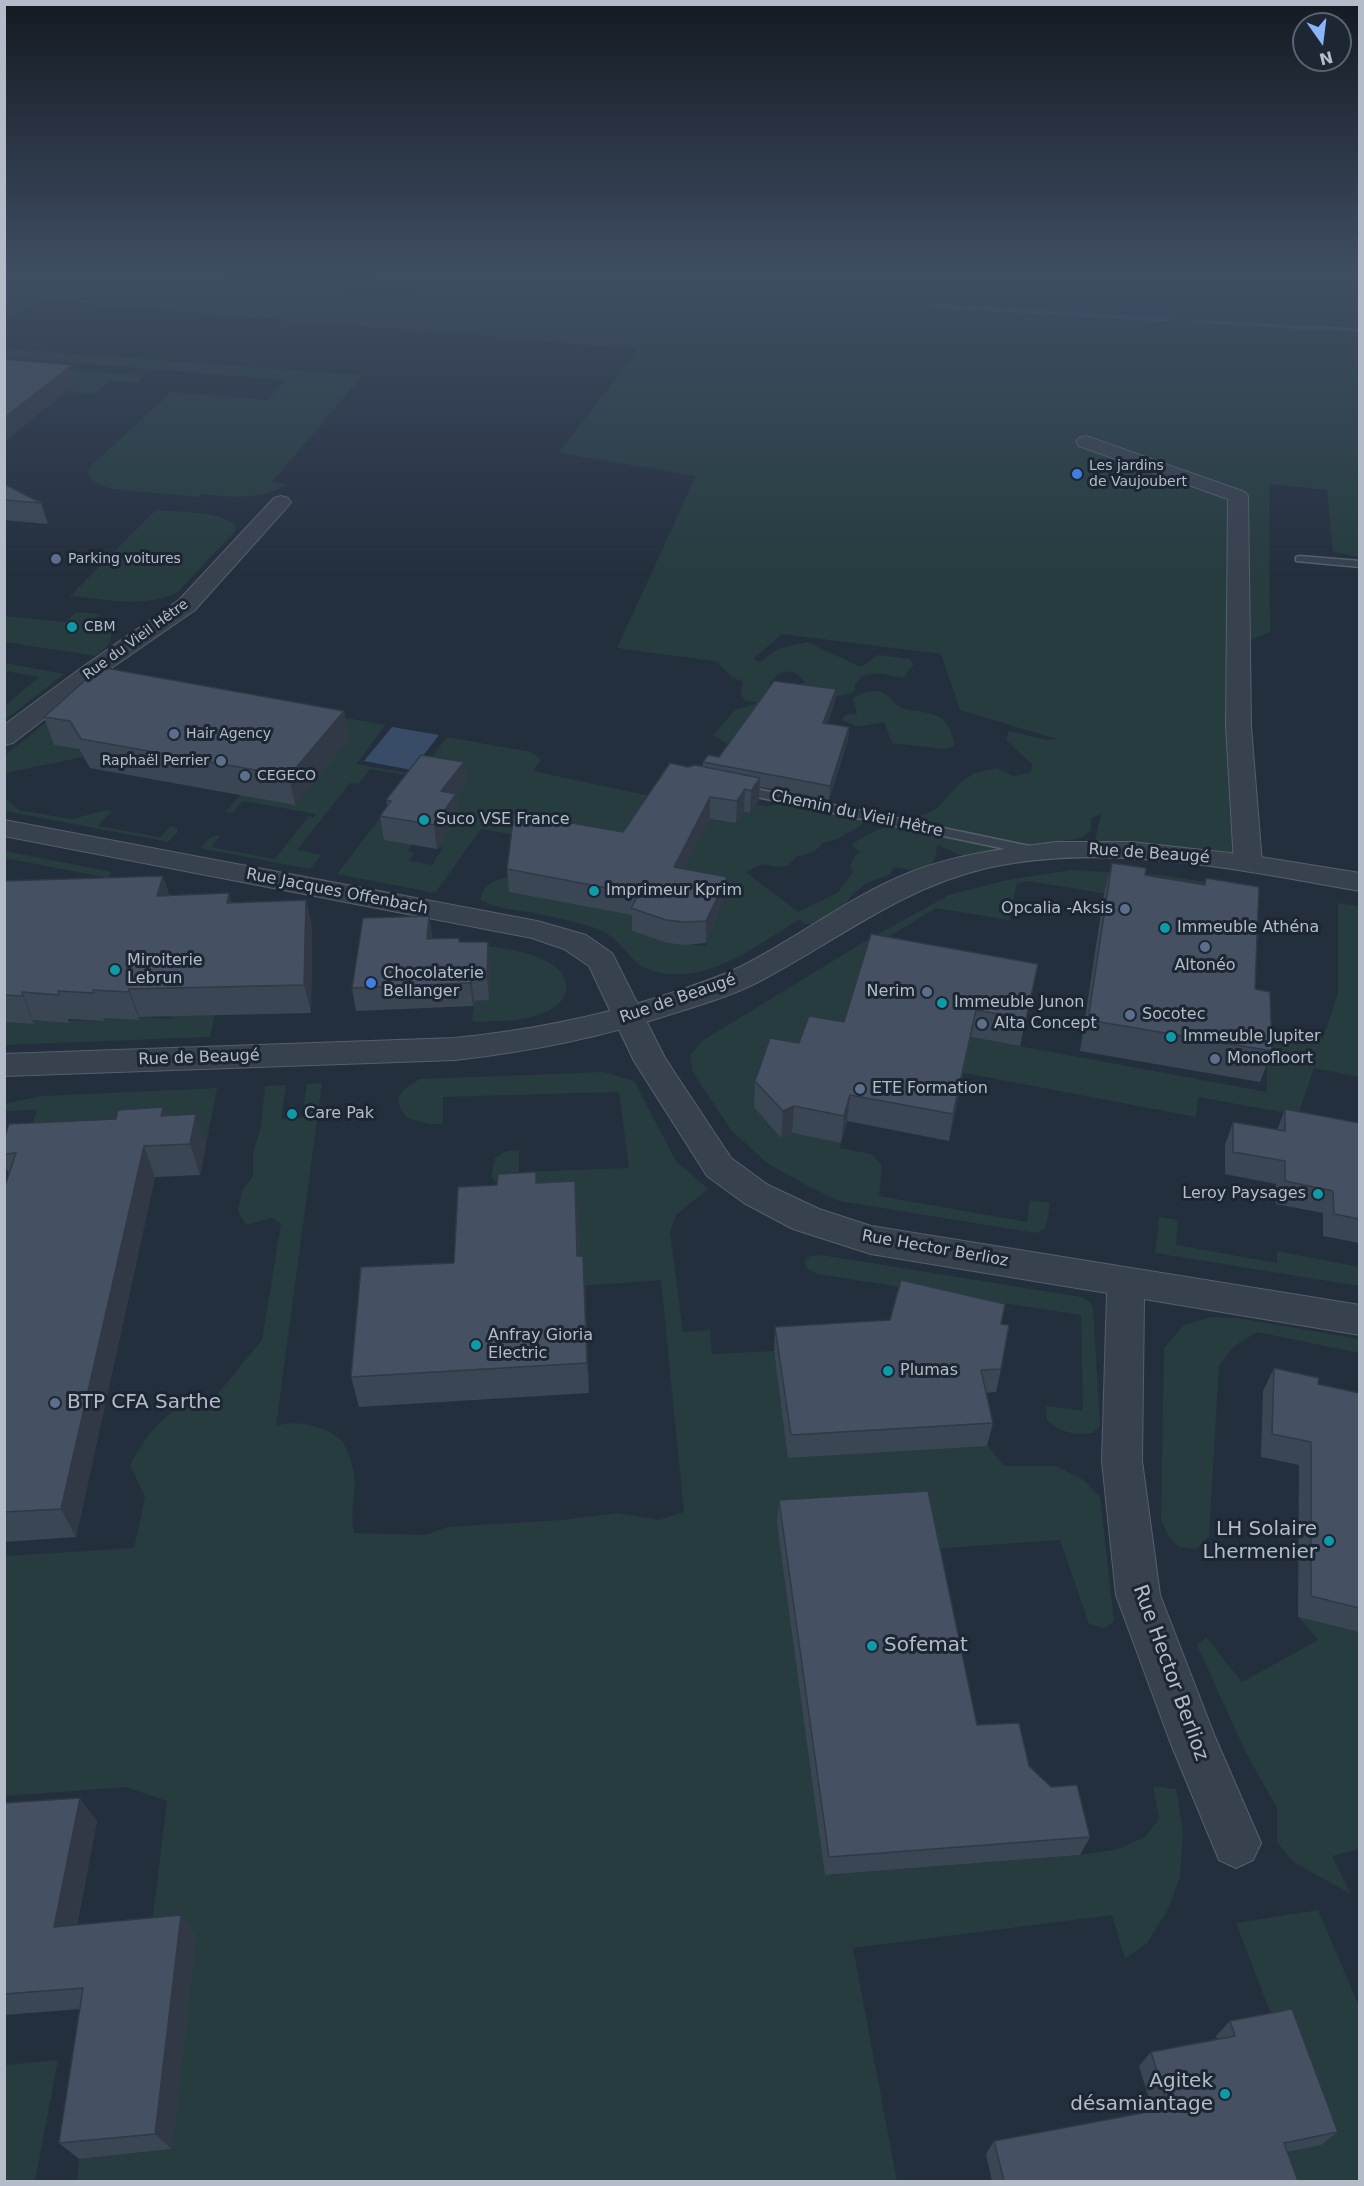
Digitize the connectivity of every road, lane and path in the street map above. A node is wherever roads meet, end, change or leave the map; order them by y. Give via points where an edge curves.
1 (1086, 442) dead end
2 (280, 502) dead end
3 (1300, 559) dead end
4 (1359, 564) edge
5 (4, 738) edge
6 (720, 785) edge
7 (4, 828) edge
8 (1040, 852) junction
9 (1248, 863) junction
10 (1359, 882) edge
11 (629, 1017) junction
12 (4, 1065) edge
13 (1126, 1282) junction
14 (1359, 1320) edge
15 (1236, 1843) dead end

1 - 9 street via 1238,496 1238,679
2 - 5 street, Rue du Vieil Hêtre via 188,605
3 - 4 lane
6 - 8 lane, Chemin du Vieil Hêtre
7 - 11 street, Rue Jacques Offenbach via 537,930 575,942 601,960
8 - 9 street, Rue de Beaugé via 1131,850
8 - 11 street, Rue de Beaugé via 985,860 921,878 750,974
9 - 10 street, Rue de Beaugé
11 - 12 street, Rue de Beaugé via 520,1042 455,1049
11 - 13 street, Rue Hector Berlioz via 650,1061 719,1167 756,1194 806,1220 871,1240
13 - 14 street, Rue Hector Berlioz
13 - 15 street, Rue Hector Berlioz via 1122,1461 1138,1595

